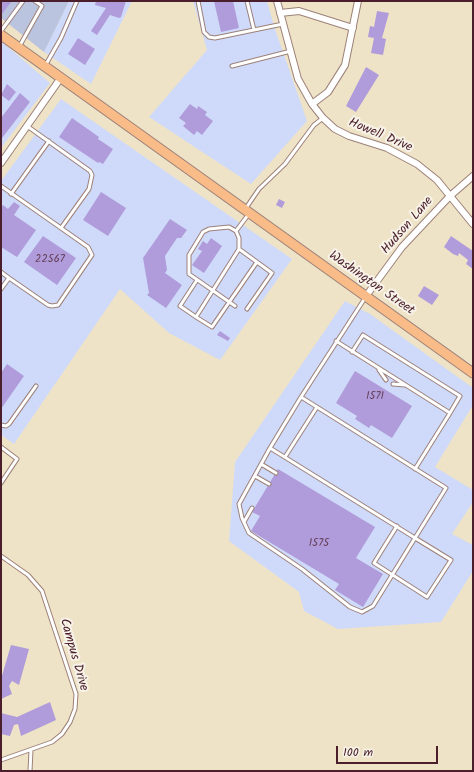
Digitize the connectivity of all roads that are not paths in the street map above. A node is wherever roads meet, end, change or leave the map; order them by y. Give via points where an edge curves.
1 (23, 1) edge
2 (35, 1) edge
3 (77, 1) edge
4 (198, 1) edge
5 (247, 1) edge
6 (277, 1) edge
7 (358, 1) edge
8 (280, 13) junction
9 (283, 24) junction
10 (353, 28) junction
11 (254, 30) junction
12 (1, 31) edge
13 (1, 35) edge
14 (18, 48) junction
15 (291, 51) junction
16 (232, 66) dead end
17 (44, 67) junction
18 (60, 79) junction
19 (312, 104) junction
20 (323, 118) junction
21 (27, 126) junction
22 (48, 141) junction
23 (1, 163) edge
24 (473, 176) edge
25 (1, 186) edge
26 (11, 194) junction
27 (450, 196) junction
28 (249, 213) junction
29 (473, 224) edge
30 (61, 228) junction
31 (236, 230) junction
32 (239, 249) junction
33 (257, 262) junction
34 (1, 272) edge
35 (9, 278) junction
36 (197, 280) junction
37 (1, 289) edge
38 (213, 290) junction
39 (366, 296) junction
40 (229, 302) junction
41 (235, 306) dead end
42 (247, 309) dead end
43 (196, 317) junction
44 (336, 341) junction
45 (352, 352) junction
46 (378, 368) junction
47 (473, 372) edge
48 (386, 380) dead end
49 (393, 384) dead end
50 (406, 385) junction
51 (36, 386) dead end
52 (301, 397) junction
53 (317, 407) junction
54 (450, 412) junction
55 (1, 425) edge
56 (1, 447) edge
57 (270, 448) junction
58 (285, 457) junction
59 (262, 464) junction
60 (415, 469) junction
61 (276, 473) dead end
62 (255, 476) junction
63 (1, 483) edge
64 (269, 484) dead end
65 (252, 508) dead end
66 (244, 522) junction
67 (397, 526) junction
68 (415, 538) junction
69 (1, 556) edge
70 (392, 575) junction
71 (31, 750) junction
72 (1, 760) edge
73 (30, 771) edge

1 - 12 lane
2 - 14 lane via 42,6
3 - 17 lane via 68,24
4 - 11 lane via 204,32 209,37
5 - 11 lane
6 - 8 street, Howell Drive
7 - 10 street
8 - 9 street, Howell Drive
8 - 10 street via 299,11
9 - 11 lane
9 - 15 street, Howell Drive
10 - 19 street via 346,65 328,92
13 - 14 main road, Washington Street
14 - 17 main road, Washington Street
15 - 16 lane
15 - 19 street, Howell Drive via 298,79
17 - 18 main road, Washington Street
18 - 21 street
18 - 28 main road, Washington Street
19 - 20 street, Howell Drive
20 - 27 street, Howell Drive via 335,129 349,136 387,148 407,158 437,180
20 - 28 lane via 314,125 285,164 259,189
21 - 22 lane
21 - 23 street
22 - 26 lane
22 - 30 lane via 92,175 89,189
24 - 27 street, Hudson Lane
25 - 26 lane
26 - 30 lane
27 - 29 street, Howell Drive
27 - 39 street, Hudson Lane via 402,247
28 - 31 lane
28 - 39 main road, Washington Street
30 - 35 lane via 88,247 92,255 58,305 48,305
31 - 32 lane
31 - 36 lane via 229,227 203,232 189,255 189,274
32 - 33 lane
32 - 38 lane
33 - 40 lane
33 - 42 lane via 272,273
34 - 35 lane
35 - 37 lane
36 - 38 lane
36 - 43 lane via 180,306
38 - 40 lane
38 - 43 lane
39 - 44 lane
39 - 47 main road, Washington Street
40 - 41 lane
40 - 43 lane via 212,327
44 - 45 lane
44 - 52 lane
45 - 46 lane
45 - 54 lane via 363,335 370,339 460,396
46 - 48 lane
46 - 50 lane
49 - 50 lane
50 - 54 lane
51 - 55 lane via 9,424
52 - 53 lane
52 - 57 lane
53 - 58 lane
53 - 60 lane
54 - 60 lane
56 - 63 lane via 17,459
57 - 58 lane
57 - 59 lane
58 - 67 lane
59 - 61 lane
59 - 62 lane
60 - 68 lane via 446,488
62 - 64 lane
62 - 66 lane via 239,504
65 - 66 lane
66 - 70 lane via 249,534 289,560 350,607 362,612 373,606
67 - 68 lane
67 - 70 lane via 374,563
68 - 70 lane
68 - 70 lane via 451,560 427,597
69 - 71 lane, Campus Drive via 28,575 42,591 76,694 75,709 62,734 52,742
71 - 72 lane, Campus Drive
71 - 73 lane

